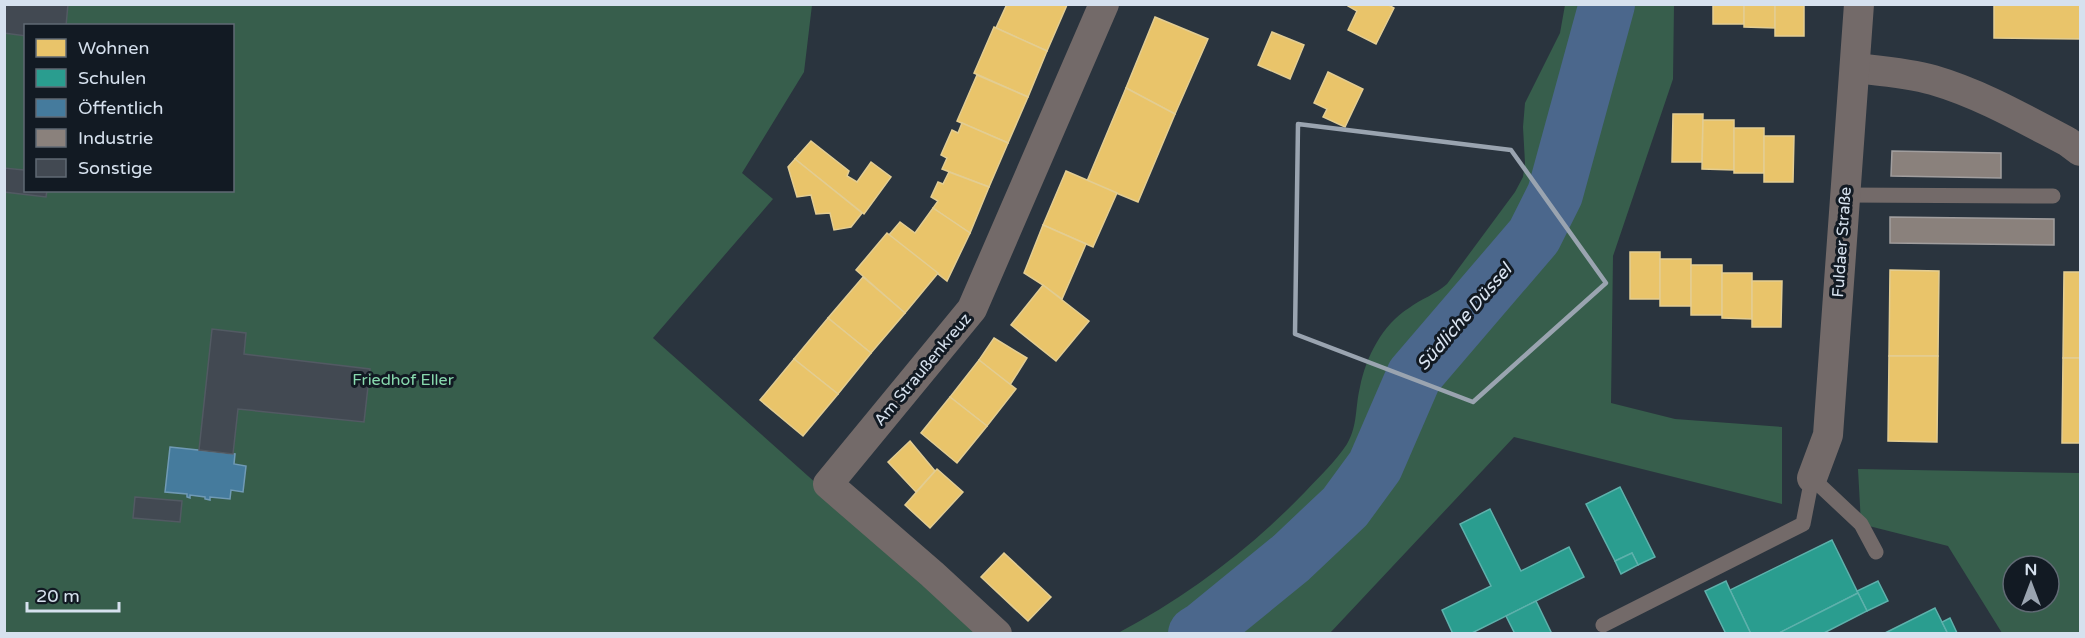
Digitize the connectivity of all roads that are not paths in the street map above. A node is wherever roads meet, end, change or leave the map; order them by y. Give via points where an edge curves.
1 (1104, 4) edge
2 (1859, 4) edge
3 (1855, 68) junction
4 (2080, 151) edge
5 (1845, 195) junction
6 (2053, 196) dead end
7 (1812, 478) junction
8 (1876, 552) dead end
9 (1603, 625) dead end
10 (997, 633) edge

1 - 10 street, Am Straußenkreuz via 972,309 828,484
2 - 3 street, Fuldaer Straße
3 - 4 street via 1896,72 1971,93
3 - 5 street, Fuldaer Straße
5 - 6 lane
5 - 7 street, Fuldaer Straße via 1828,435
7 - 8 lane via 1861,524
7 - 9 lane via 1803,524

